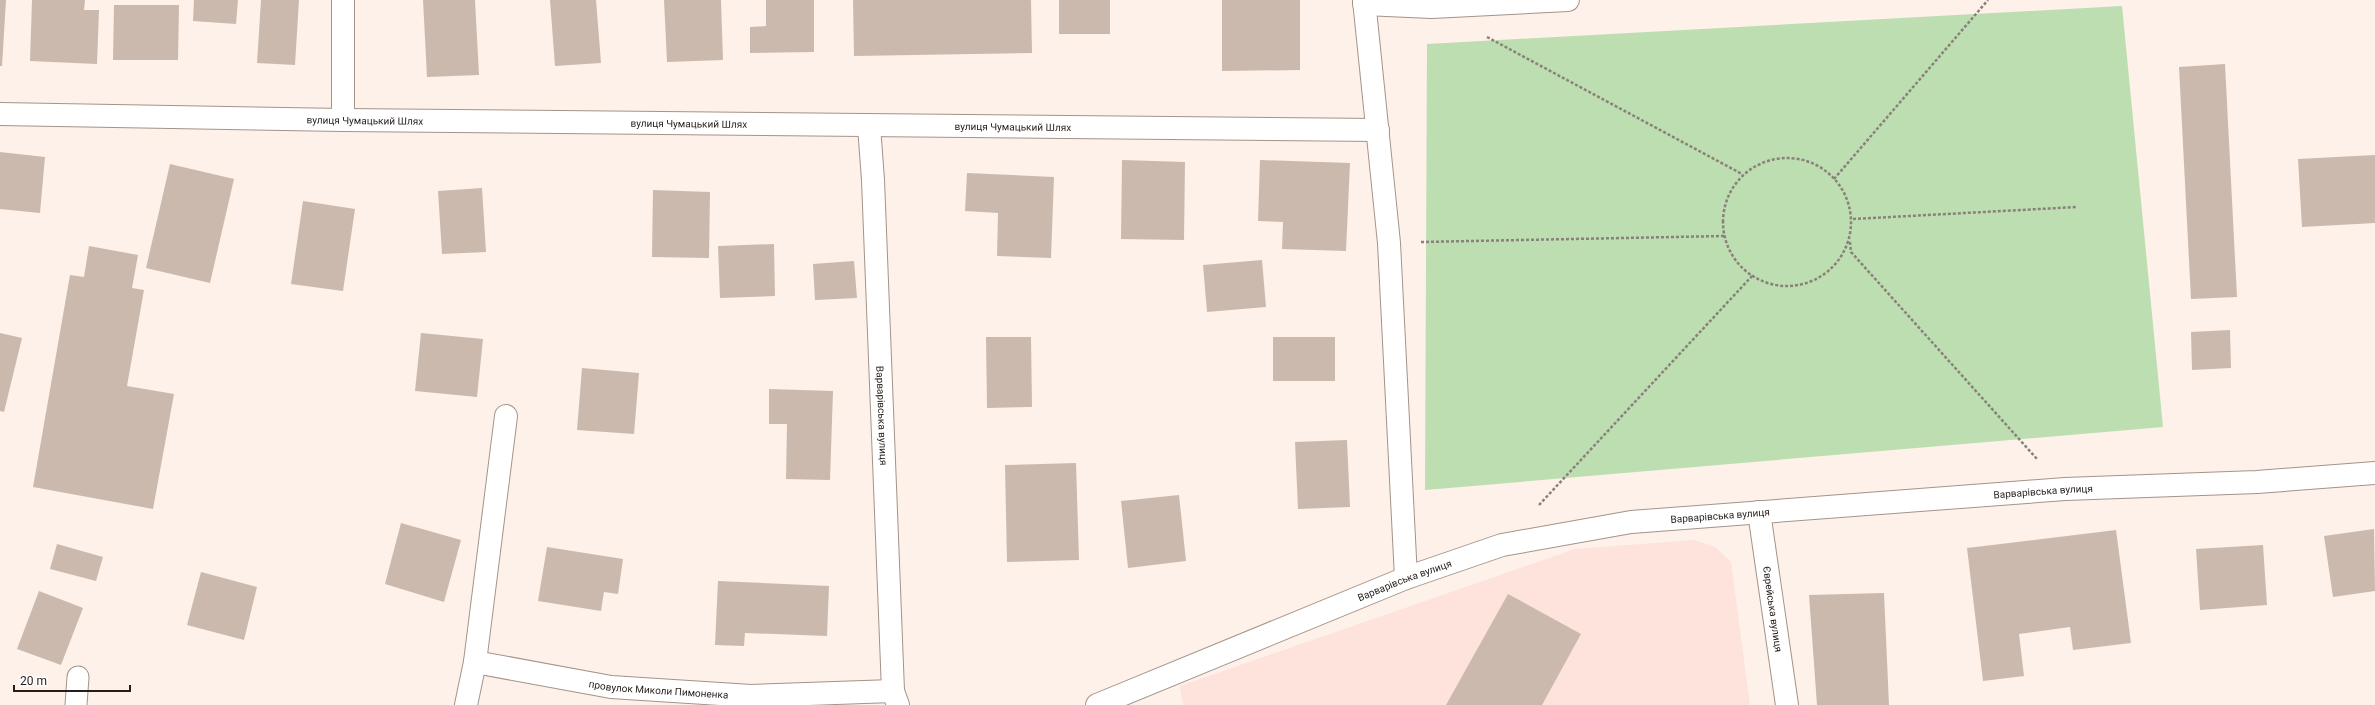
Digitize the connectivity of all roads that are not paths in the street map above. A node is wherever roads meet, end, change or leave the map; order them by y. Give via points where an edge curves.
1 (343, 0) edge
2 (1568, 0) edge
3 (1364, 2) edge
4 (0, 114) edge
5 (343, 120) junction
6 (869, 126) junction
7 (1378, 130) junction
8 (506, 416) dead end
9 (2375, 473) edge
10 (1759, 512) junction
11 (1406, 578) junction
12 (475, 662) junction
13 (78, 677) dead end
14 (895, 698) edge
15 (76, 705) edge
16 (466, 705) edge
17 (1097, 705) edge
18 (1787, 705) edge

1 - 5 street
2 - 3 street via 1432,7
3 - 7 street
4 - 5 street, вулиця Чумацький Шлях
5 - 6 street, вулиця Чумацький Шлях
6 - 7 street, вулиця Чумацький Шлях
6 - 14 street, Варварівська вулиця
7 - 11 street via 1389,243
8 - 12 street
9 - 10 street, Варварівська вулиця via 2257,482 2064,489
10 - 11 street, Варварівська вулиця via 1631,522 1502,545
10 - 18 street, Єврейська вулиця
11 - 17 street, Варварівська вулиця
12 - 14 street, провулок Миколи Пимоненка via 611,688 752,696
12 - 16 street
13 - 15 lane

